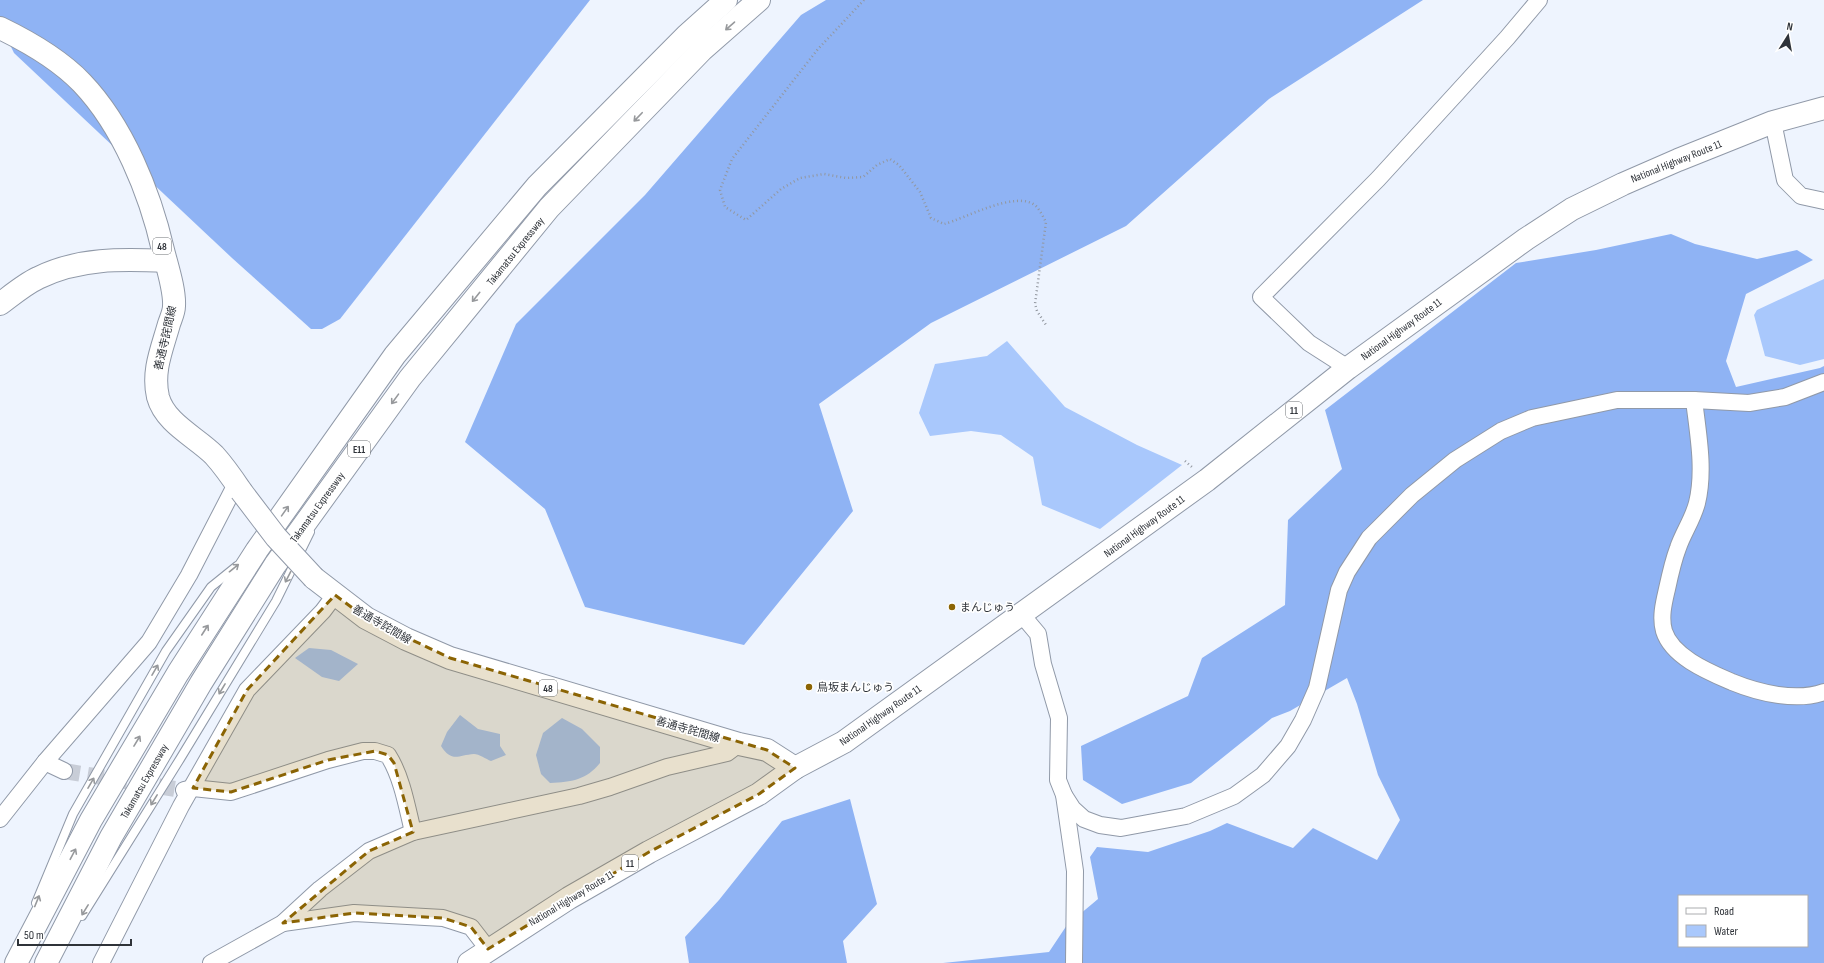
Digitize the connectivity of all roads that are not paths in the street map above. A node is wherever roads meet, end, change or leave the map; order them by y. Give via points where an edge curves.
1 (726, 0) edge
2 (759, 0) edge
3 (1539, 0) edge
4 (0, 28) edge
5 (1824, 108) edge
6 (1773, 122) junction
7 (1824, 201) edge
8 (166, 261) junction
9 (0, 304) edge
10 (1348, 368) junction
11 (1824, 382) edge
12 (1694, 400) junction
13 (337, 480) junction
14 (239, 488) junction
15 (257, 550) junction
16 (335, 595) junction
17 (1022, 615) junction
18 (1824, 692) edge
19 (739, 744) junction
20 (45, 762) junction
21 (795, 768) junction
22 (64, 771) tunnel mouth
23 (187, 789) junction
24 (1064, 795) junction
25 (0, 819) edge
26 (414, 832) junction
27 (283, 923) junction
28 (488, 949) junction
29 (11, 963) edge
30 (16, 963) edge
31 (46, 963) edge
32 (52, 963) edge
33 (101, 963) edge
34 (211, 963) edge
35 (469, 963) edge
36 (1074, 963) edge

15 -> 1 main road, E11 via 395,355 537,186 686,36
2 -> 13 main road, Takamatsu Expressway / E11 via 702,50 549,208 410,378
3 - 10 street via 1378,179 1261,297 1309,343
4 - 8 main road, 善通寺詫間線 / 48 via 29,42 57,62 82,84 106,115 128,150 146,193 158,226
5 - 6 main road, National Highway Route 11 / 11
6 - 7 street via 1785,180 1801,196
6 - 10 main road, National Highway Route 11 / 11 via 1678,160 1572,209 1526,239
8 - 9 main road, 48 via 112,259 69,266 38,278
8 - 14 main road, 善通寺詫間線 / 48 via 174,306 157,363 156,382 159,399 173,423 196,438
10 - 17 main road, National Highway Route 11 / 11 via 1207,480
11 - 12 street via 1785,397 1749,403
12 - 18 street via 1700,444 1697,503 1672,564 1662,610 1664,631 1671,644 1686,658 1702,668 1746,687 1796,696
12 - 24 street via 1617,400 1532,418 1501,431 1455,460 1412,495 1369,538 1347,572 1339,590 1317,688 1288,746 1263,775 1234,796 1186,816 1121,828 1100,825 1084,819 1073,809
13 - 31 main road, Takamatsu Expressway / E11 via 275,565 201,682 112,838
13 -> 32 lane via 276,601
14 - 16 main road, 善通寺詫間線 / 48, bridge via 276,537 314,578
14 - 20 street via 149,642
29 -> 15 lane via 73,814 166,651 211,587
30 -> 15 main road, E11 via 94,813 178,672
16 - 19 main road, 善通寺詫間線 / 48 via 373,621 450,658
16 - 23 street via 323,611 247,690
17 - 21 main road, National Highway Route 11 / 11 via 844,742
17 - 24 street via 1038,634 1043,664 1059,718 1058,780
19 - 21 main road, 善通寺詫間線 / 48 via 767,750
19 - 26 street via 727,753 667,767 603,789
20 - 22 street
20 - 25 street
21 - 28 main road, National Highway Route 11 / 11 via 759,794 649,852
23 - 26 street via 231,792 328,760 363,751 375,751 388,755 394,763
23 - 33 street via 181,806
24 - 36 street via 1075,871
26 - 27 street via 369,851 320,889
27 - 28 street via 354,913 443,918 471,927
27 - 34 street
28 - 35 main road, National Highway Route 11 / 11

